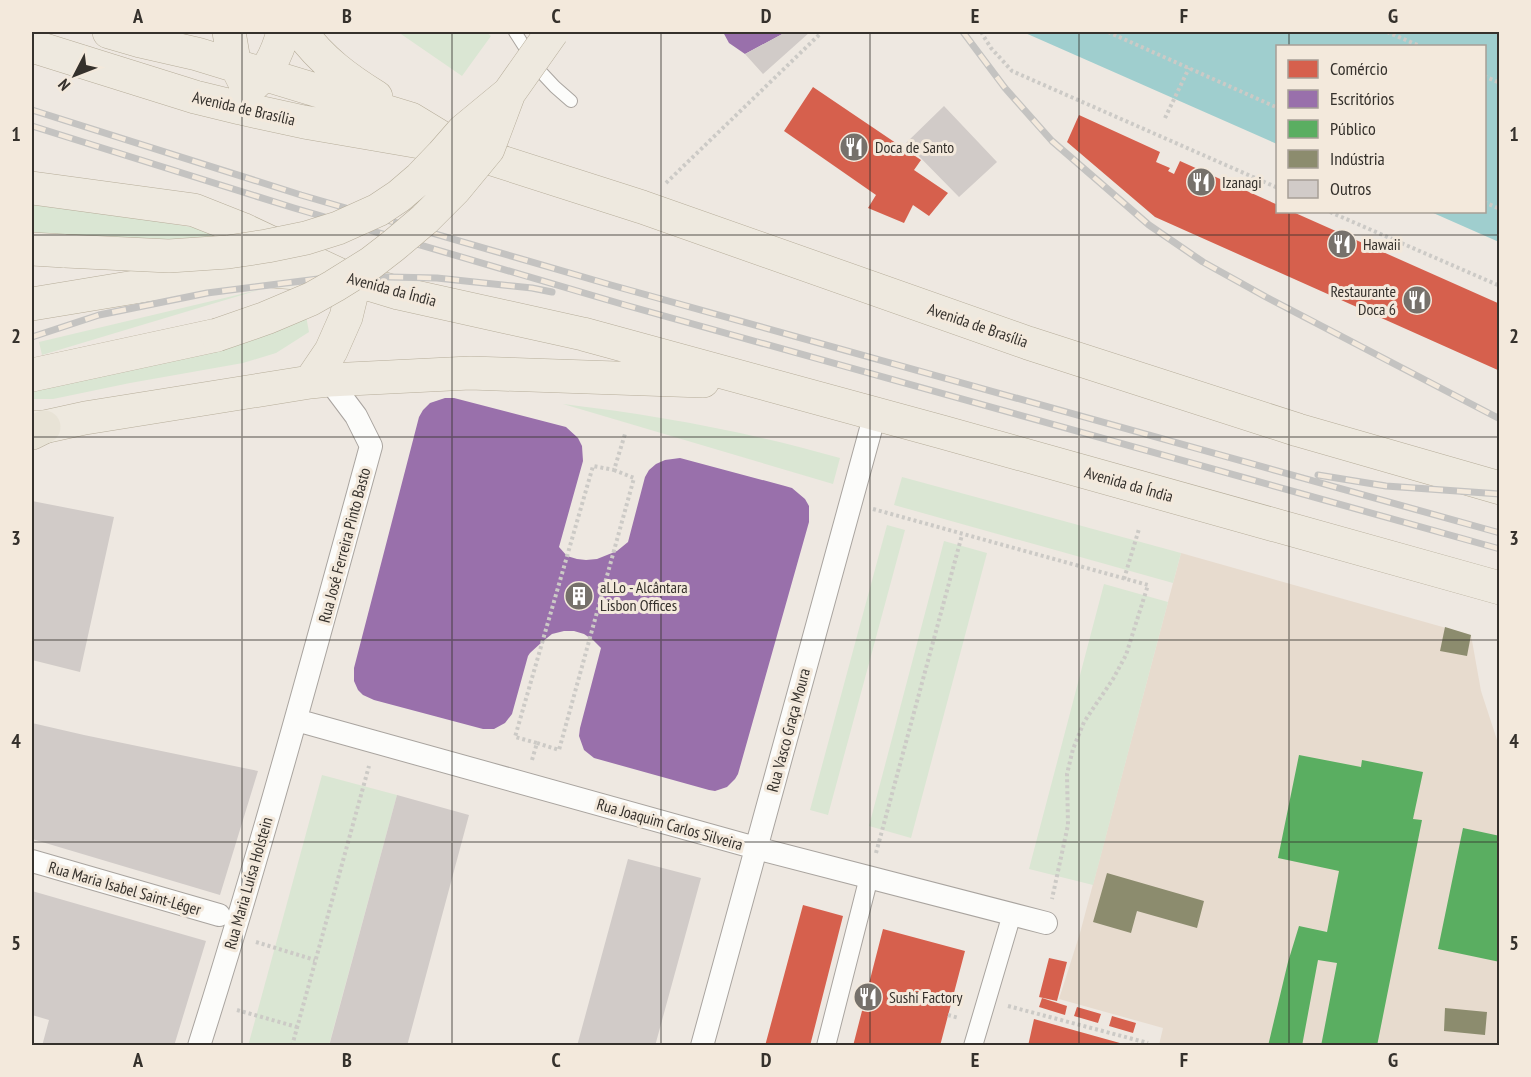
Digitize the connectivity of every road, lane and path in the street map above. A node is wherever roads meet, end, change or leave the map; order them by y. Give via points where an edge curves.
1 (109, 32) edge
2 (188, 32) edge
3 (229, 32) edge
4 (283, 32) edge
5 (301, 32) edge
6 (515, 32) edge
7 (552, 32) edge
8 (822, 32) edge
9 (981, 32) edge
10 (1108, 32) edge
11 (1387, 32) edge
12 (140, 40) junction
13 (1418, 45) edge
14 (32, 46) edge
15 (1189, 68) junction
16 (249, 75) junction
17 (1486, 76) edge
18 (1500, 83) edge
19 (509, 93) junction
20 (195, 97) junction
21 (571, 101) dead end
22 (1276, 107) edge
23 (1165, 118) dead end
24 (411, 119) junction
25 (304, 122) junction
26 (461, 149) junction
27 (1276, 187) edge
28 (32, 188) edge
29 (1486, 202) edge
30 (642, 207) junction
31 (1500, 209) edge
32 (1332, 213) edge
33 (32, 249) edge
34 (349, 278) junction
35 (1500, 286) edge
36 (32, 304) edge
37 (32, 375) edge
38 (319, 381) junction
39 (758, 383) junction
40 (875, 414) junction
41 (36, 429) edge
42 (625, 434) dead end
43 (614, 470) junction
44 (1500, 488) edge
45 (850, 502) junction
46 (1139, 529) dead end
47 (962, 535) junction
48 (1124, 579) junction
49 (1500, 588) edge
50 (296, 720) junction
51 (375, 742) junction
52 (537, 743) junction
53 (526, 784) junction
54 (756, 848) junction
55 (32, 861) edge
56 (870, 877) junction
57 (1012, 914) junction
58 (219, 915) dead end
59 (1046, 923) joint
60 (233, 936) junction
61 (315, 960) junction
62 (987, 1000) junction
63 (212, 1003) junction
64 (297, 1027) junction
65 (1148, 1043) dead end
66 (199, 1046) edge
67 (292, 1046) edge
68 (702, 1046) edge
69 (826, 1046) edge
70 (973, 1046) edge

1 - 12 main road, Avenida de Brasília
2 - 12 main road via 166,41
3 - 16 main road via 231,46
4 - 16 main road via 280,42
5 - 24 main road via 327,62 354,84
6 - 21 lane via 540,71
7 - 19 main road, bridge
8 - 30 path
9 - 27 path via 1012,71
10 - 15 path
11 - 13 path
12 - 16 main road, Avenida de Brasília via 197,54
14 - 20 main road, Avenida de Brasília
15 - 22 path
15 - 23 path
16 - 20 main road via 235,94
16 - 24 main road, Avenida de Brasília
16 - 25 main road via 255,95
17 - 18 path
19 - 33 main road, bridge via 463,131 399,196 338,228 306,238 217,253 169,256
19 - 37 main road, bridge via 488,149 455,189 393,246 334,286 266,318 217,335
20 - 25 main road, Avenida de Brasília
24 - 26 main road, Avenida de Brasília
25 - 26 main road, Avenida de Brasília
26 - 30 main road, Avenida de Brasília
28 - 34 main road, Avenida da Índia via 194,210
29 - 31 path
30 - 44 main road, Avenida de Brasília via 1028,343 1298,430
32 - 35 path
34 - 36 main road via 244,269
34 - 38 main road via 346,316
34 - 39 main road, Avenida da Índia via 398,293 583,334
38 - 39 main road, Avenida da Índia via 470,373
38 - 41 main road, Avenida da Índia
38 - 50 street, Rua José Ferreira Pinto Basto via 356,416 371,446
39 - 40 main road, Avenida da Índia
40 - 45 street, Rua Vasco Graça Moura
40 - 49 main road, Avenida da Índia
42 - 43 path
43 - 52 path via 593,466 518,726 515,737
43 - 52 path via 634,478 559,750
45 - 47 path
45 - 54 street, Rua Vasco Graça Moura
46 - 48 path
47 - 48 path
47 - 56 path
48 - 59 path via 1148,585 1126,655 1084,722 1073,749 1067,774 1068,825
50 - 51 street, Rua Joaquim Carlos Silveira
50 - 60 street, Rua Maria Luísa Holstein
51 - 53 street, Rua Joaquim Carlos Silveira
51 - 61 path
52 - 53 path
53 - 54 street, Rua Joaquim Carlos Silveira
54 - 56 street, Rua Joaquim Carlos Silveira
54 - 68 street, Rua Vasco Graça Moura
55 - 58 street, Rua Maria Isabel Saint-Léger
56 - 57 street, Rua Joaquim Carlos Silveira
56 - 69 street
57 - 59 street, Rua Joaquim Carlos Silveira
57 - 62 street
60 - 61 path
60 - 63 street, Rua Maria Luísa Holstein
61 - 64 path
62 - 65 path
62 - 70 street
63 - 64 path
63 - 66 street, Rua Maria Luísa Holstein
64 - 67 path

